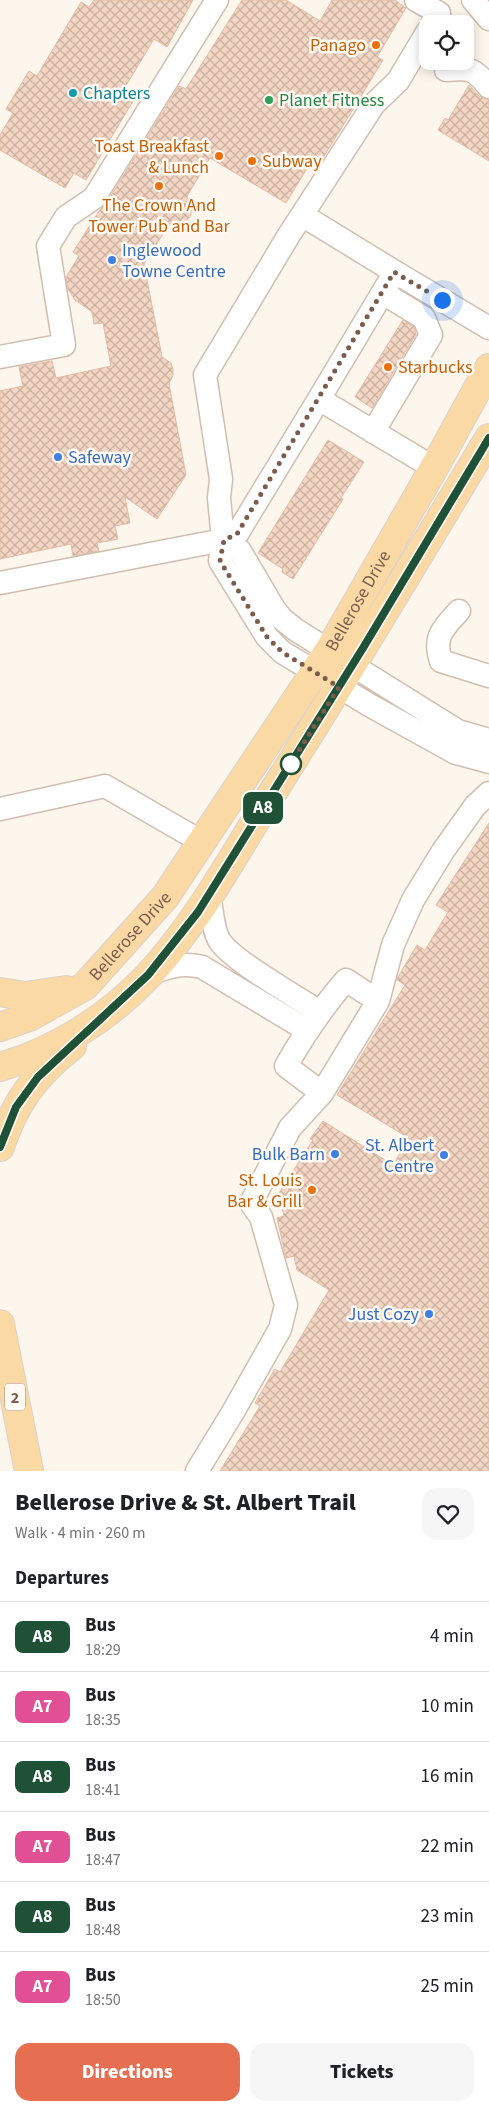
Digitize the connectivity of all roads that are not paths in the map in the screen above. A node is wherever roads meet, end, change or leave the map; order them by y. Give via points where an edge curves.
1 (217, 0) edge
2 (416, 0) edge
3 (473, 0) edge
4 (435, 15) edge
5 (489, 19) edge
6 (419, 47) edge
7 (474, 70) edge
8 (489, 87) edge
9 (302, 215) junction
10 (394, 272) junction
11 (383, 293) junction
12 (489, 328) edge
13 (0, 357) edge
14 (489, 368) edge
15 (319, 399) junction
16 (374, 432) junction
17 (489, 438) edge
18 (434, 468) junction
19 (224, 540) junction
20 (0, 583) edge
21 (459, 611) dead end
22 (330, 649) junction
23 (353, 664) junction
24 (315, 672) junction
25 (489, 676) edge
26 (339, 687) junction
27 (489, 740) edge
28 (489, 762) edge
29 (489, 793) edge
30 (0, 809) edge
31 (202, 842) junction
32 (209, 894) junction
33 (148, 975) junction
34 (85, 986) junction
35 (0, 992) edge
36 (378, 1001) junction
37 (114, 1008) junction
38 (313, 1021) junction
39 (0, 1027) edge
40 (0, 1067) edge
41 (322, 1092) junction
42 (0, 1148) edge
43 (0, 1324) edge
44 (30, 1471) edge
45 (197, 1471) edge

1 - 13 street via 94,198 66,217 48,246 64,345
2 - 4 street
3 - 5 street
6 - 9 street via 398,82 374,104
7 - 8 street
9 - 10 street
9 - 19 street via 205,375 221,480 219,498
10 - 11 street
10 - 12 street
11 - 15 street
11 - 16 street via 424,318 430,335
14 - 18 main road, Bellerose Drive
15 - 16 street
15 - 19 street via 237,534
16 - 18 street
17 - 23 main road, Bellerose Drive
18 - 22 main road, Bellerose Drive
19 - 20 street
19 - 22 street via 240,551 281,618
19 - 24 street via 220,561 267,637 282,652
21 - 25 street via 441,630 437,649 441,661
22 - 23 street
22 - 24 main road, Bellerose Drive
23 - 26 main road, Bellerose Drive
23 - 27 street via 458,731
24 - 26 street
24 - 31 main road, Bellerose Drive
26 - 28 street via 456,753
26 - 32 main road, Bellerose Drive
29 - 36 street via 464,821 413,900 393,945
30 - 31 street via 105,786
31 - 34 main road, Bellerose Drive via 165,897
32 - 33 main road, Bellerose Drive
32 - 38 street via 219,940
33 - 37 main road, Bellerose Drive
33 - 38 street via 176,965 202,967
34 - 35 main road via 26,996
34 - 39 main road, Bellerose Drive via 32,1016
36 - 38 street via 346,980
36 - 41 street
37 - 40 main road, Bellerose Drive via 65,1041
37 - 42 main road via 38,1077 16,1107
38 - 41 street via 286,1066
41 - 45 street via 290,1128 251,1204 261,1217 286,1305 280,1329
43 - 44 main road, 2

